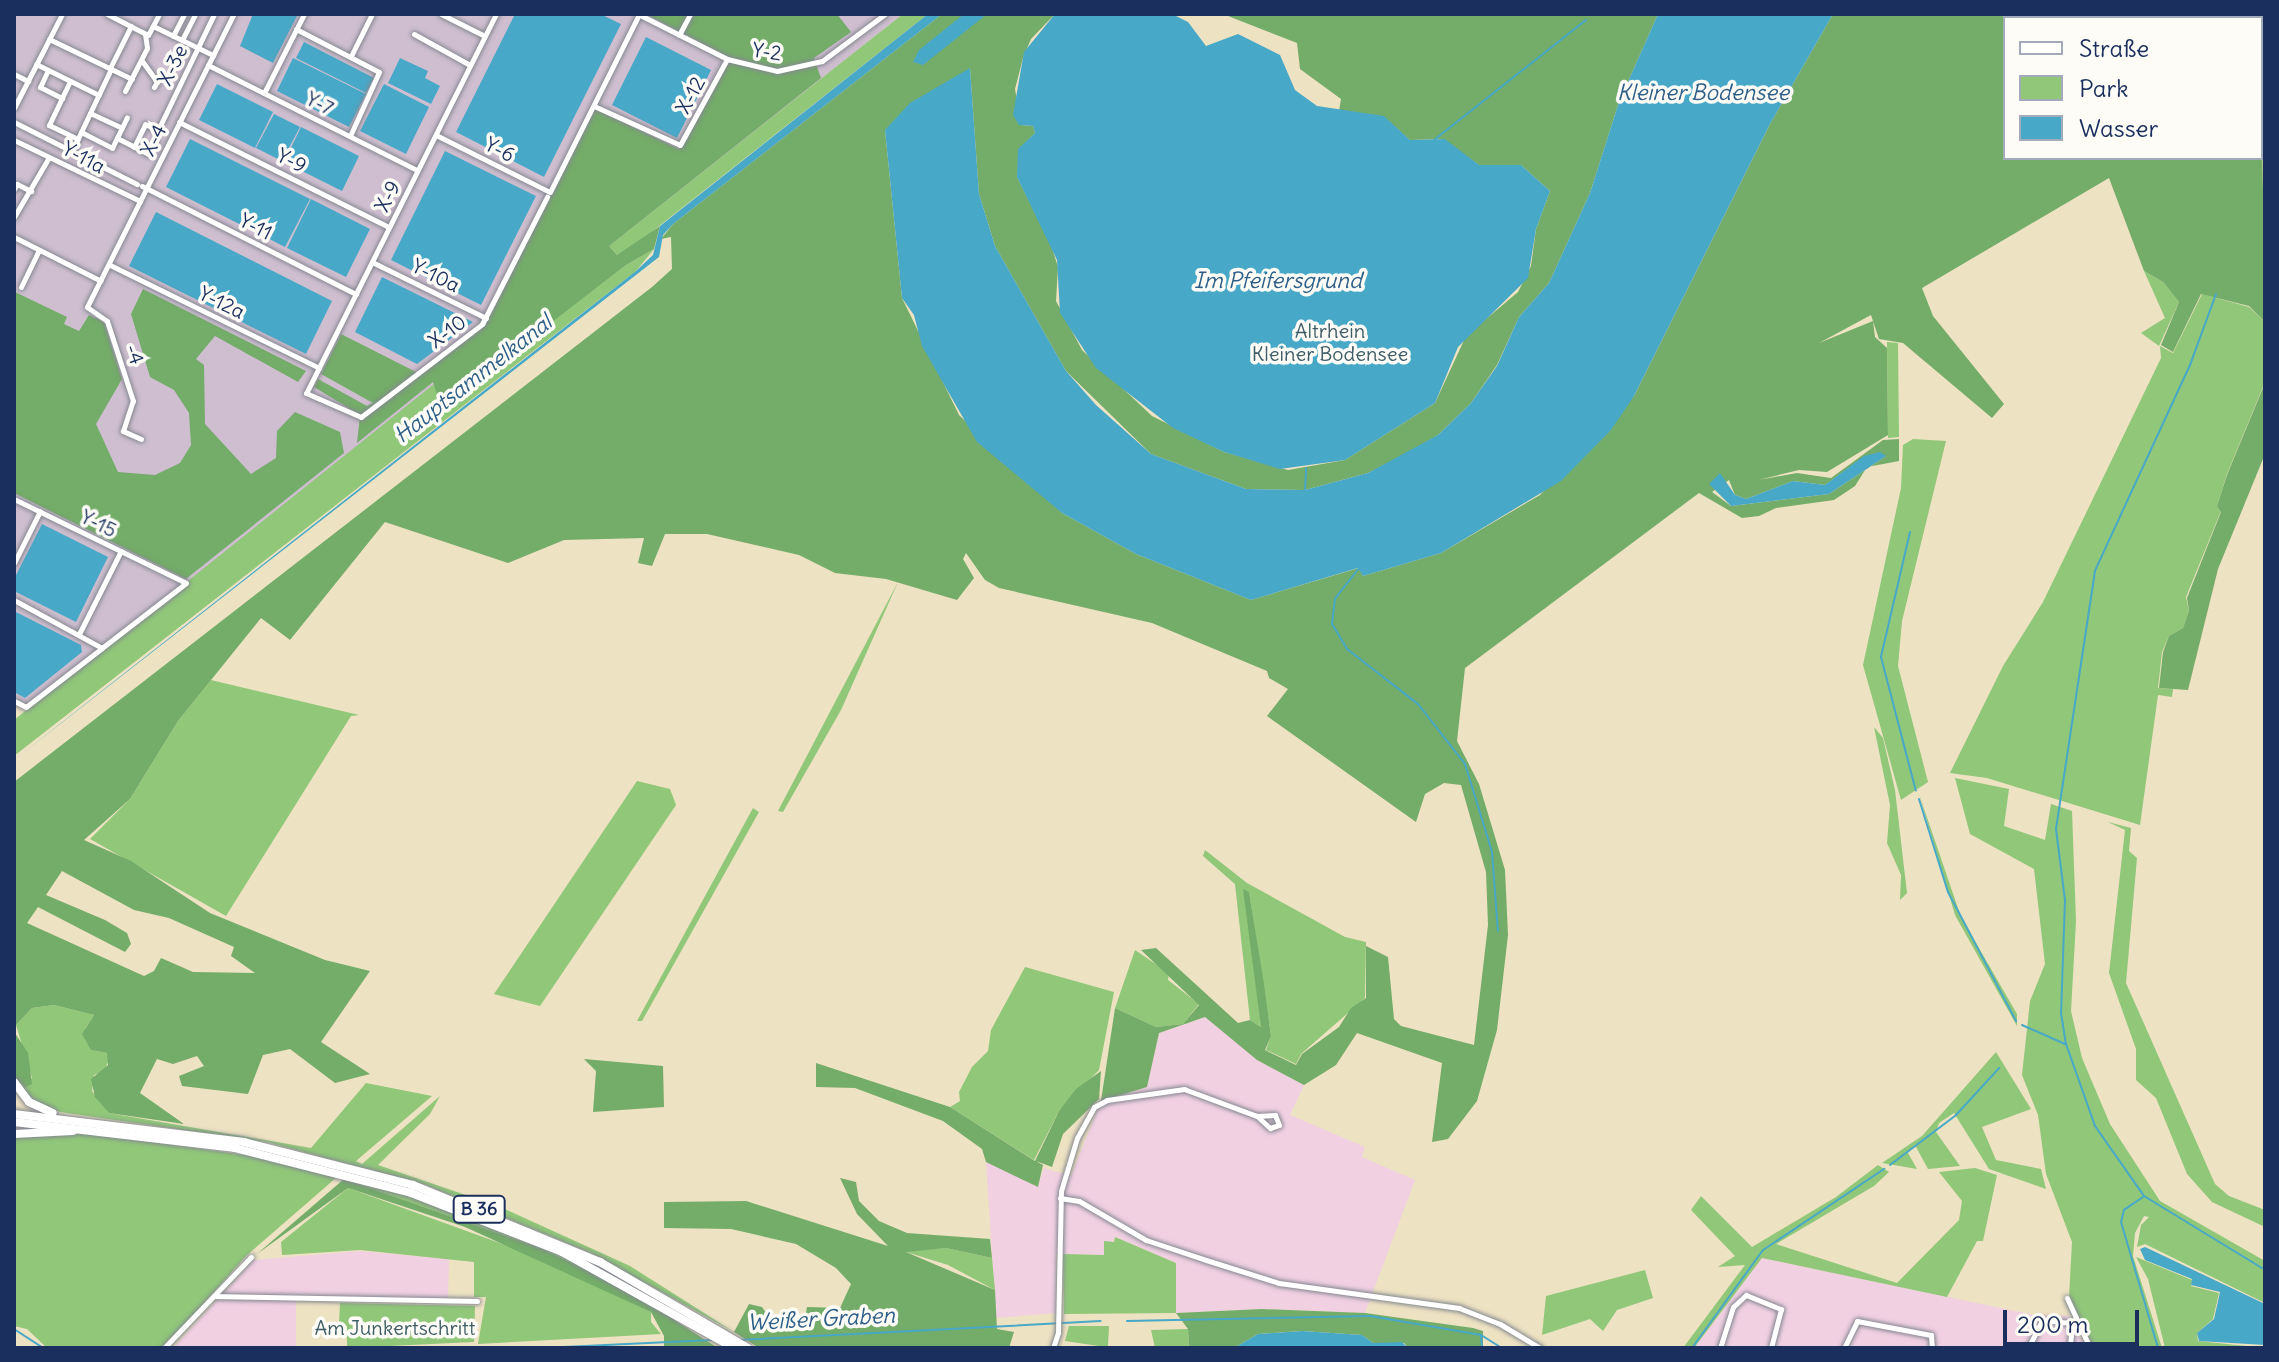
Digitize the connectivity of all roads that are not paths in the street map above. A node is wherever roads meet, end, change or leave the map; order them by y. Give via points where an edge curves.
1 (62, 14) edge
2 (107, 14) edge
3 (159, 14) edge
4 (184, 14) edge
5 (195, 14) edge
6 (214, 14) edge
7 (234, 14) edge
8 (304, 14) edge
9 (372, 14) edge
10 (441, 14) edge
11 (496, 14) edge
12 (638, 14) edge
13 (690, 14) edge
14 (885, 14) edge
15 (131, 26) junction
16 (153, 26) junction
17 (296, 29) junction
18 (146, 34) junction
19 (414, 34) dead end
20 (679, 35) junction
21 (173, 36) junction
22 (485, 36) junction
23 (49, 39) junction
24 (182, 40) junction
25 (198, 48) junction
26 (213, 55) junction
27 (351, 56) junction
28 (727, 59) junction
29 (141, 60) junction
30 (36, 64) junction
31 (208, 65) junction
32 (470, 65) junction
33 (111, 69) junction
34 (48, 70) junction
35 (14, 74) edge
36 (132, 79) junction
37 (28, 81) junction
38 (70, 81) junction
39 (154, 87) dead end
40 (125, 91) dead end
41 (264, 93) junction
42 (99, 95) junction
43 (62, 98) junction
44 (594, 106) junction
45 (14, 108) edge
46 (90, 113) junction
47 (127, 117) dead end
48 (14, 122) edge
49 (179, 122) junction
50 (49, 125) junction
51 (122, 128) junction
52 (41, 135) junction
53 (436, 135) junction
54 (79, 136) junction
55 (350, 136) junction
56 (117, 138) junction
57 (14, 140) edge
58 (156, 140) dead end
59 (134, 147) junction
60 (72, 151) junction
61 (49, 157) junction
62 (417, 170) junction
63 (15, 185) edge
64 (142, 186) junction
65 (31, 191) junction
66 (549, 194) junction
67 (140, 201) junction
68 (14, 217) edge
69 (389, 227) junction
70 (14, 237) edge
71 (39, 250) junction
72 (372, 262) junction
73 (110, 265) junction
74 (101, 281) junction
75 (21, 287) dead end
76 (356, 294) junction
77 (486, 318) junction
78 (319, 368) junction
79 (306, 393) joint
80 (141, 439) dead end
81 (14, 499) edge
82 (40, 511) junction
83 (121, 551) junction
84 (14, 563) edge
85 (14, 600) edge
86 (79, 634) junction
87 (100, 646) junction
88 (14, 701) edge
89 (14, 1082) edge
90 (14, 1114) edge
91 (1257, 1116) dead end
92 (68, 1118) junction
93 (14, 1122) edge
94 (100, 1129) junction
95 (14, 1134) edge
96 (1060, 1198) junction
97 (251, 1257) dead end
98 (214, 1296) junction
99 (2067, 1298) dead end
100 (477, 1301) dead end
101 (723, 1338) junction
102 (736, 1344) edge
103 (164, 1348) edge
104 (748, 1348) edge
105 (1053, 1348) edge
106 (1540, 1348) edge
107 (1720, 1348) edge
108 (1771, 1348) edge
109 (1844, 1348) edge
110 (1932, 1348) edge
111 (2028, 1348) edge
112 (2070, 1348) edge
113 (2090, 1348) edge

1 - 23 street
2 - 15 street
3 - 16 street
4 - 21 street
5 - 24 street
6 - 25 street, X-3e
7 - 26 street, X-4
8 - 17 street
9 - 27 street
10 - 22 street
11 - 22 street, X-9
12 - 20 street, Y-2
12 - 44 street, X-10
13 - 20 street
14 - 28 street, Y-2 via 835,53 799,70 751,67
15 - 18 street
15 - 33 street
16 - 18 street
16 - 21 street
17 - 27 street
17 - 41 street
18 - 29 street
19 - 32 street
20 - 28 street, Y-2
21 - 24 street
22 - 32 street, X-9
23 - 30 street
23 - 33 street
24 - 25 street
25 - 26 street
25 - 59 street, X-3e via 158,130 145,124
26 - 31 street, X-4
27 - 55 street via 380,75
28 - 44 street, X-12 via 680,145
29 - 36 street
29 - 39 street via 157,82
30 - 34 street
30 - 37 street
31 - 41 street, Y-7
31 - 49 street, X-4
32 - 53 street, X-9
33 - 36 street
33 - 42 street
34 - 38 street
34 - 43 street via 40,87
35 - 37 street
36 - 40 street
37 - 45 street
38 - 42 street
38 - 43 street
41 - 55 street, Y-7
42 - 46 street
43 - 50 street
44 - 66 street, X-10
46 - 51 street
46 - 54 street
47 - 51 street
48 - 52 street, Y-11
49 - 64 street, X-4
49 - 69 street, Y-9
50 - 52 street
50 - 54 street
51 - 56 street
52 - 60 street, Y-11
53 - 62 street, X-9
53 - 66 street, Y-6
54 - 56 street via 112,148
54 - 60 street
55 - 62 street, Y-7
56 - 59 street
57 - 61 street, Y-11a
58 - 59 street via 149,154
60 - 64 street, Y-11
61 - 65 street
61 - 67 street, Y-11a
62 - 69 street, X-9
63 - 65 street
64 - 67 street, X-4
64 - 76 street, Y-11
65 - 68 street
66 - 77 street, X-10
67 - 73 street, X-4
69 - 72 street, X-9
70 - 71 street
71 - 74 street
71 - 75 street
72 - 76 street, X-9
72 - 77 street, Y-10a
73 - 74 street, X-4
73 - 78 street, Y-12a
74 - 80 street, -4 via 87,307 107,321 133,401 123,431
76 - 78 street, X-9
77 - 79 street, X-10 via 354,418
78 - 79 street, X-9
81 - 82 street, Y-15
82 - 83 street, Y-15
82 - 84 street
83 - 86 street
83 - 87 street, Y-15 via 186,583
85 - 86 street
86 - 87 street
87 - 88 street via 26,707
89 - 92 highway, B 36 via 29,1102
90 - 92 highway, B 36
91 - 96 street via 1184,1089 1101,1101 1083,1123
92 - 101 highway, B 36 via 244,1142 413,1185 562,1244
93 - 94 highway, B 36
94 - 95 highway, B 36
94 - 101 highway, B 36 via 274,1156 411,1193 571,1256
96 - 105 street
96 - 106 street via 1086,1204 1146,1240 1279,1283 1470,1311
97 - 98 street
98 - 100 street
98 - 103 street
99 - 113 street
101 - 102 highway, B 36
102 - 104 highway, B 36
107 - 108 street via 1733,1307 1746,1295 1781,1309
109 - 110 street via 1857,1321 1931,1335
111 - 112 street via 2037,1323 2072,1323

